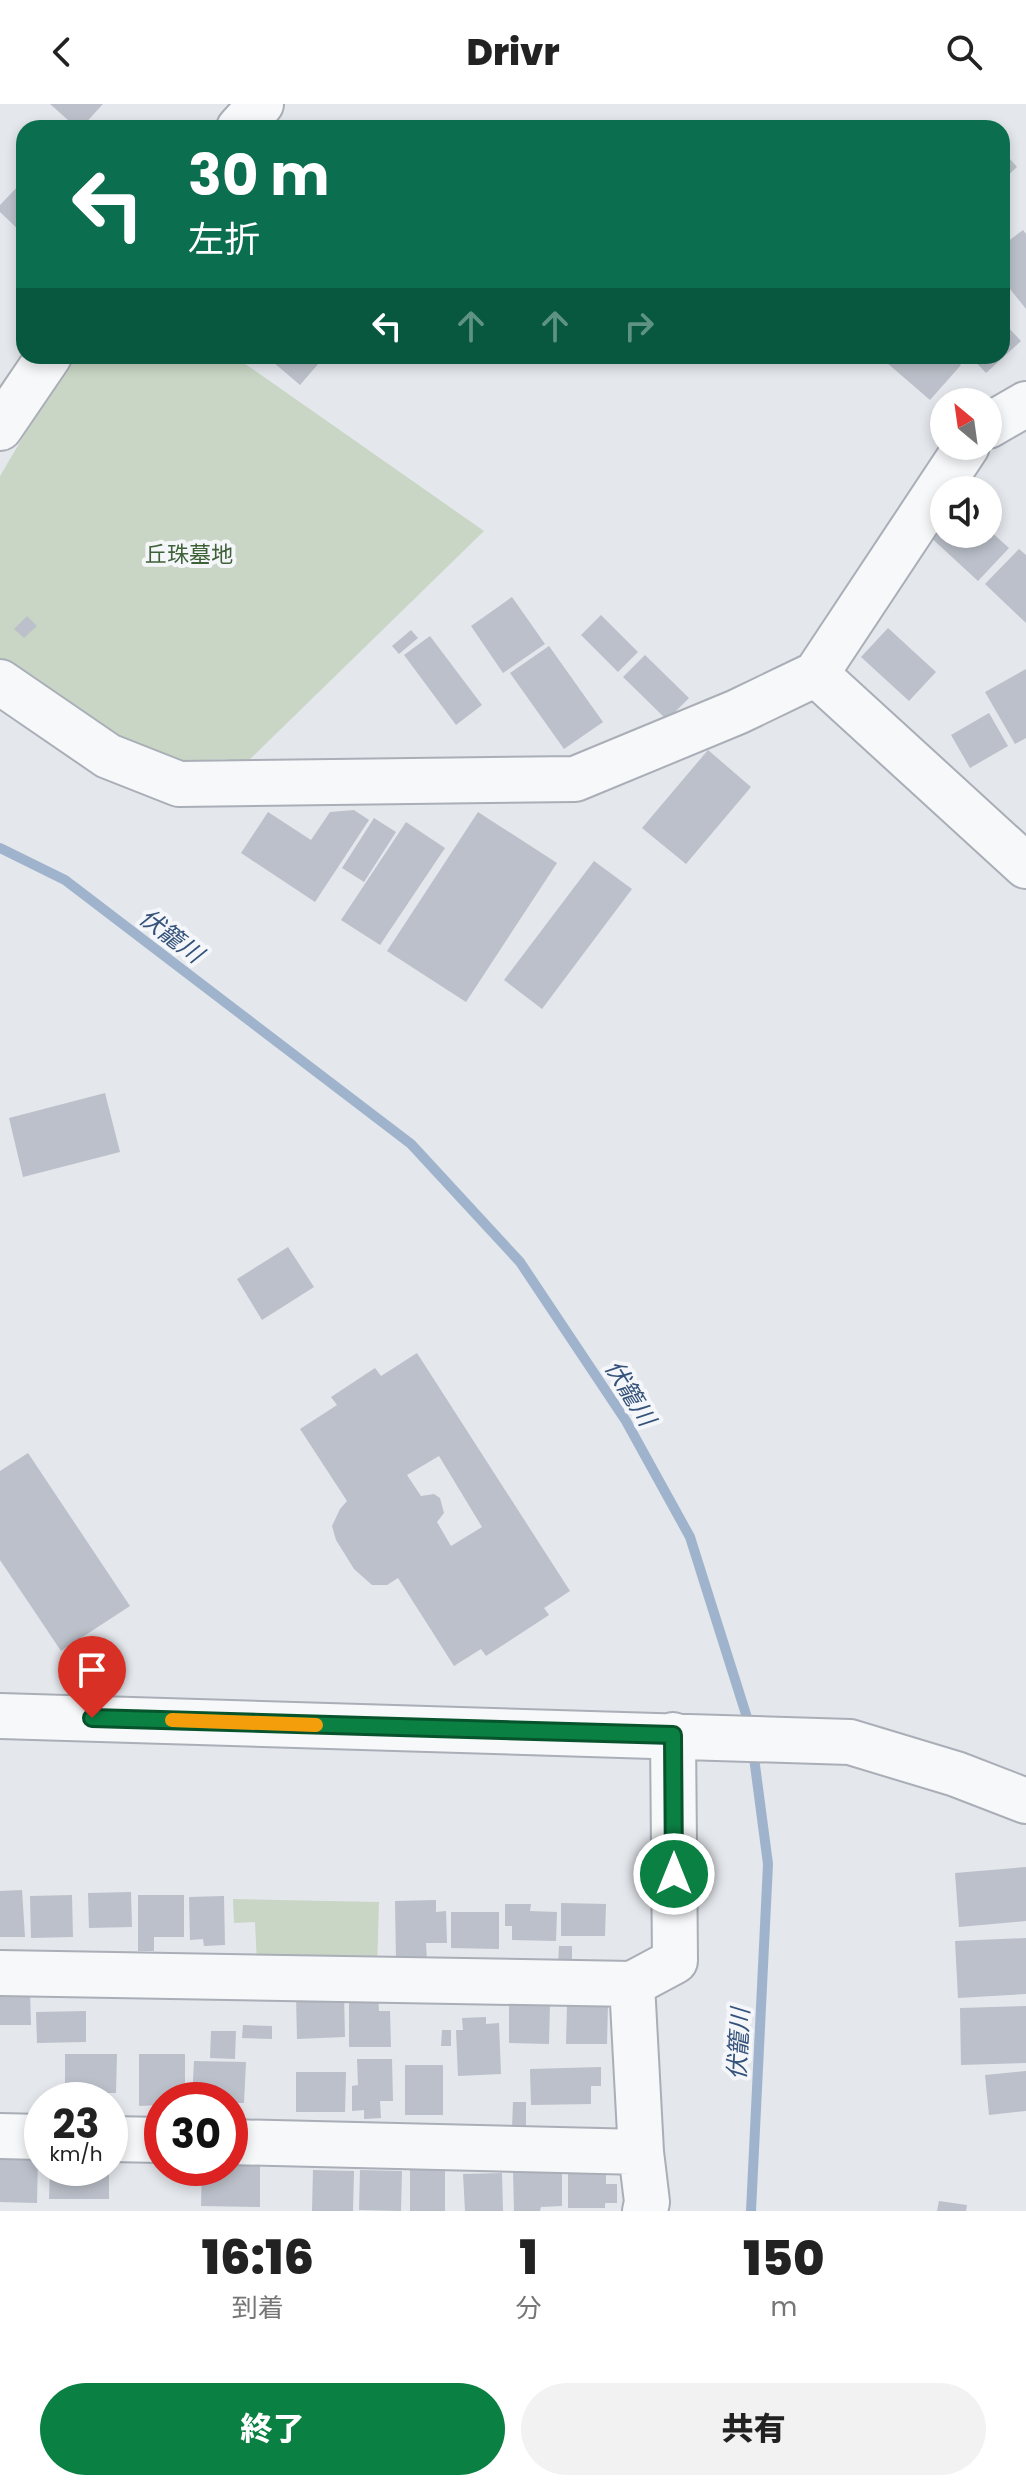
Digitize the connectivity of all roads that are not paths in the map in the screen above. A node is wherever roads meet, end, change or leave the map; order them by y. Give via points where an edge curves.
1 (261, 104) edge
2 (246, 120) edge
3 (44, 364) edge
4 (1026, 404) edge
5 (1002, 418) edge
6 (0, 428) edge
7 (958, 460) edge
8 (816, 674) junction
9 (0, 682) edge
10 (1026, 866) edge
11 (0, 1716) edge
12 (684, 1736) junction
13 (1026, 1801) edge
14 (0, 1973) edge
15 (632, 1984) junction
16 (0, 2136) edge
17 (24, 2137) edge
18 (248, 2142) edge
19 (641, 2152) junction
20 (645, 2211) edge

1 - 2 street
3 - 6 street
4 - 5 street
7 - 8 street
8 - 9 street via 575,779 179,784 108,756
8 - 10 street
11 - 12 street
12 - 13 street via 850,1742
12 - 15 street via 675,1961
14 - 15 street
15 - 19 street
16 - 17 street
18 - 19 street
19 - 20 street

